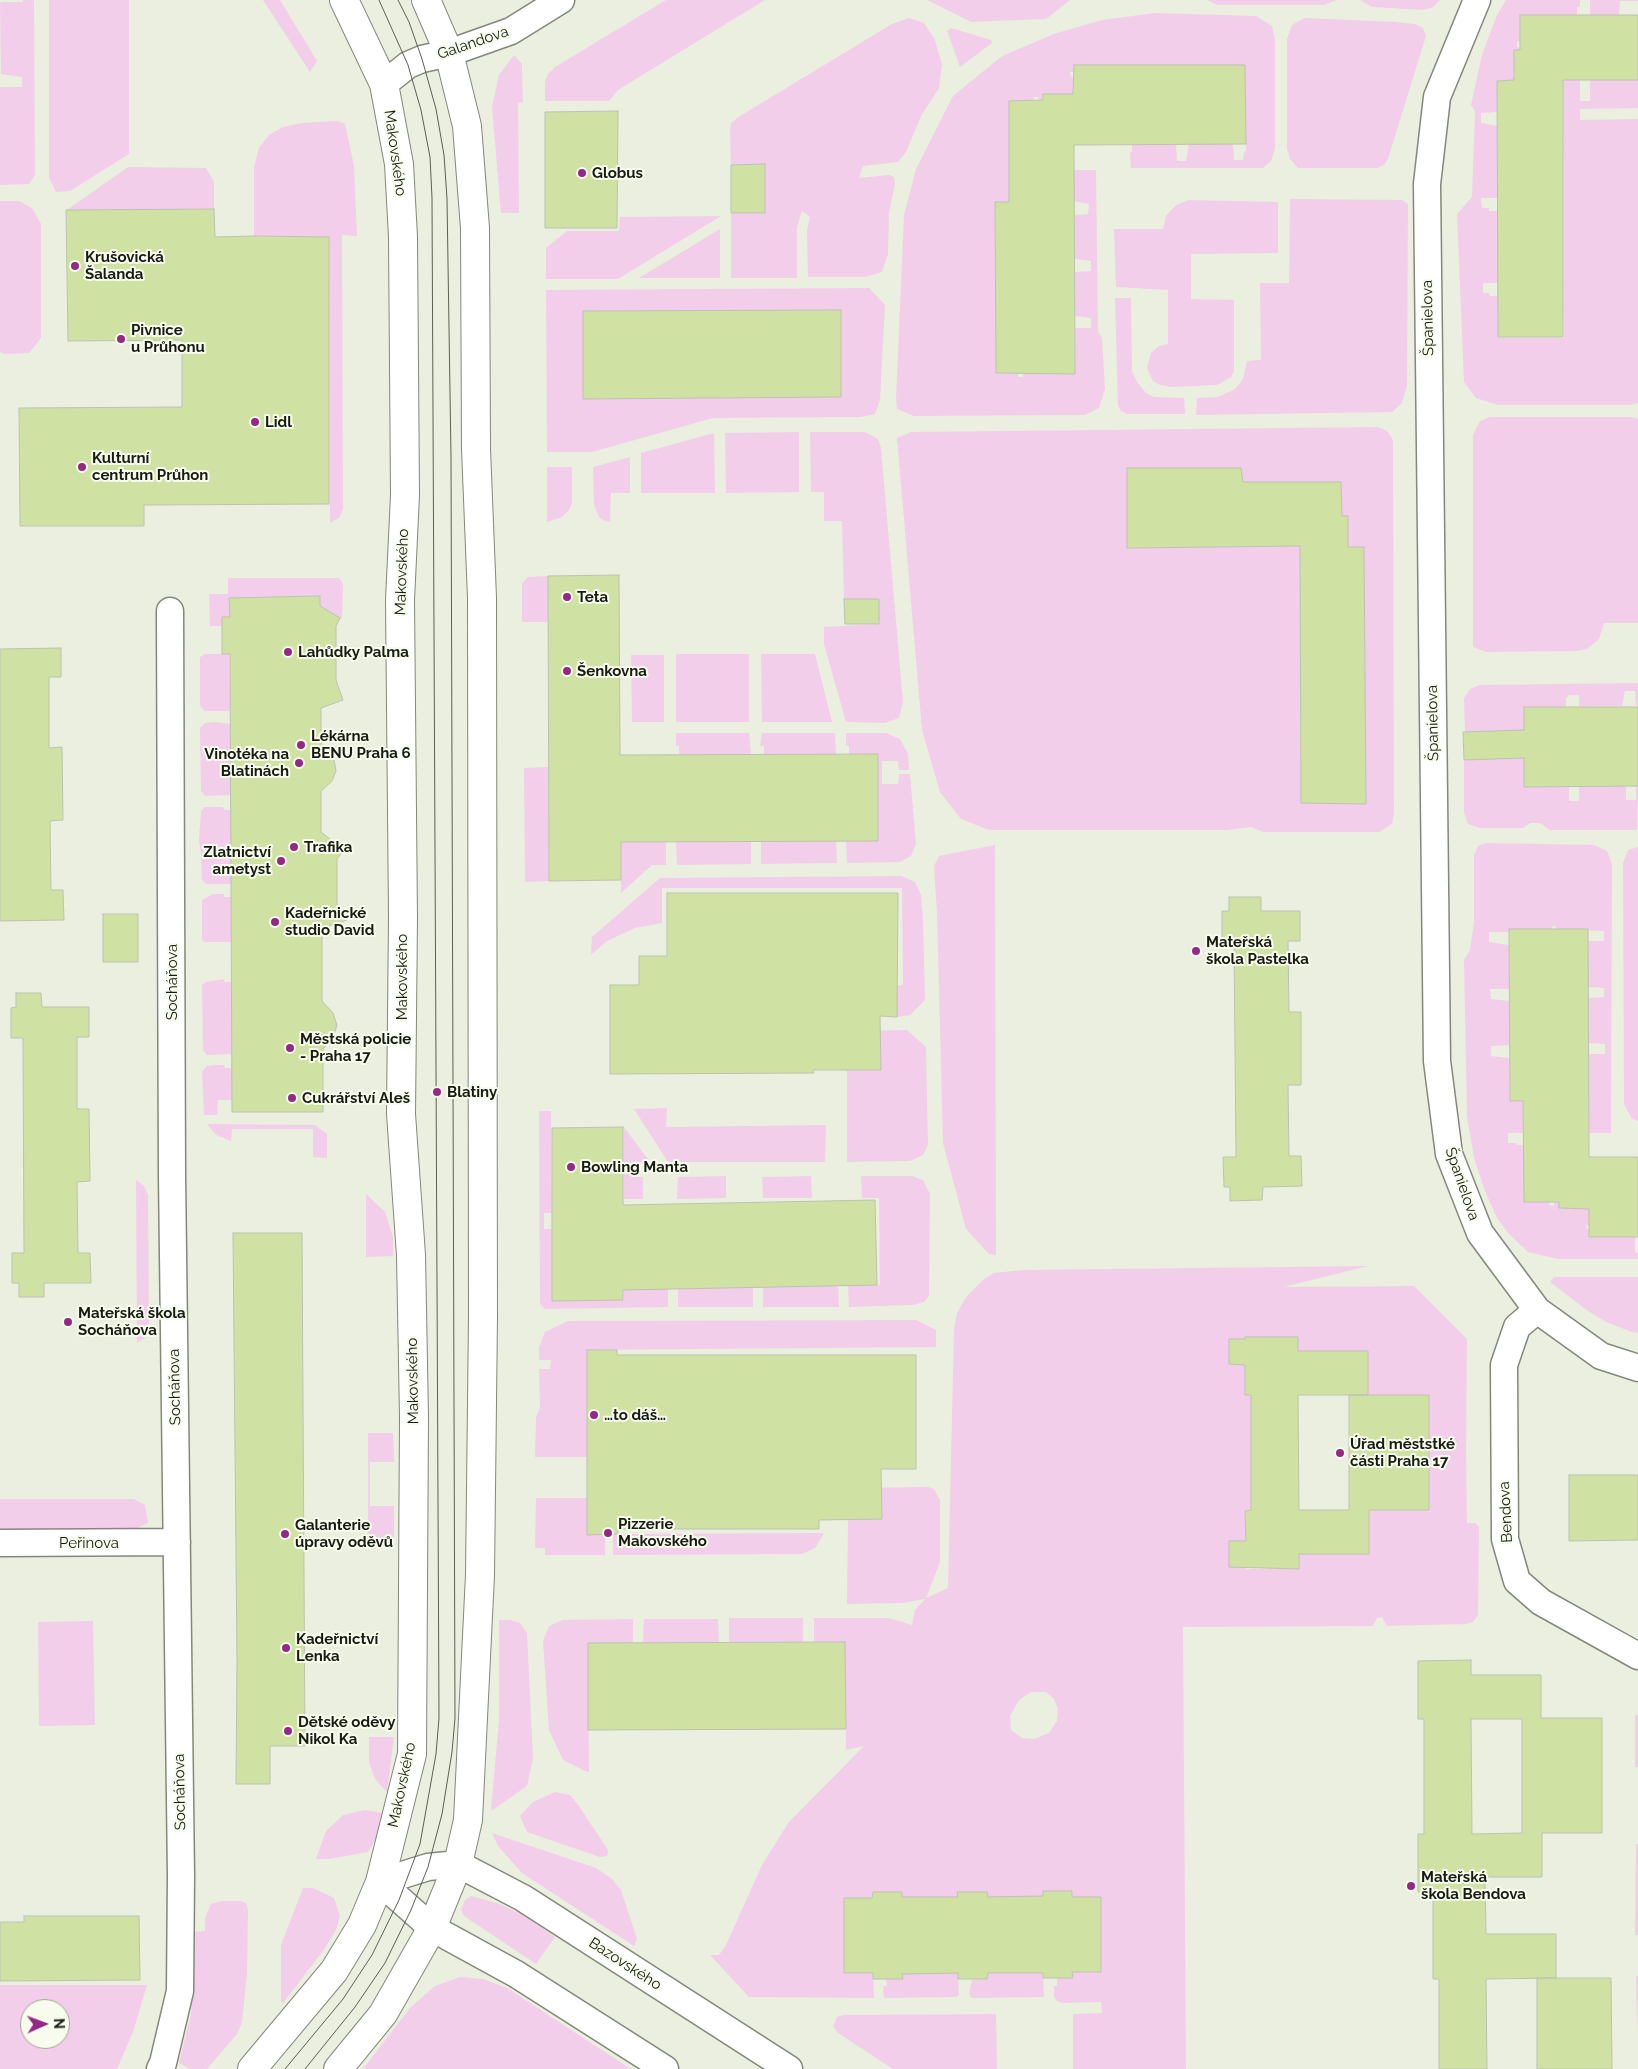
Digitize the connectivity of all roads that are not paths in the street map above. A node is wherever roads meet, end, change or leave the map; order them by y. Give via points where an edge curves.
1 (344, 0) edge
2 (426, 0) edge
3 (561, 0) edge
4 (1477, 0) edge
5 (449, 53) junction
6 (384, 84) junction
7 (170, 611) dead end
8 (1536, 1310) junction
9 (1638, 1368) edge
10 (177, 1542) junction
11 (0, 1543) edge
12 (1638, 1656) edge
13 (458, 1864) junction
14 (380, 1882) junction
15 (432, 1928) junction
16 (160, 2069) edge
17 (252, 2069) edge
18 (338, 2069) edge
19 (665, 2069) edge
20 (789, 2069) edge

1 - 6 street, Makovského
2 - 5 street
3 - 5 street, Galandova via 511,31
4 - 8 street, Španielova via 1437,97 1427,184 1437,1061 1449,1154 1480,1233
5 - 6 street, Galandova via 408,65
5 - 13 street via 466,126 475,228 476,449 482,598 480,1575 468,1820
6 - 14 street, Makovského via 399,164 404,237 405,495 400,600 401,1114 411,1265 414,1704 412,1754
7 - 10 street, Socháňova
8 - 9 street, Španielova via 1601,1356
8 - 12 street, Bendova via 1517,1326 1504,1365 1505,1539 1517,1581 1542,1602
10 - 11 street, Peřinova
10 - 16 street, Socháňova via 180,1991
13 - 14 street via 428,1867
13 - 15 street
13 - 20 street, Bazovského via 523,1898
14 - 15 street
14 - 17 street, Makovského via 362,1925 334,1971
15 - 18 street via 383,2014
15 - 19 street via 516,1974

